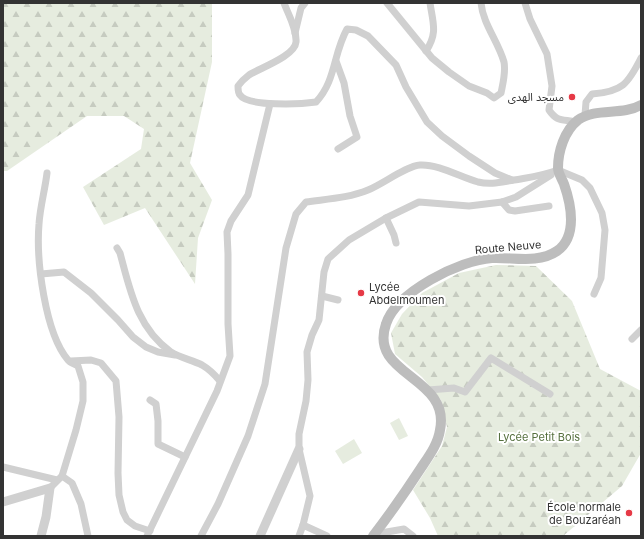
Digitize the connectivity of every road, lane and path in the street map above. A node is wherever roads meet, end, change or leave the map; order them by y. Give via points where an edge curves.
1 (284, 3) edge
2 (304, 3) edge
3 (387, 3) edge
4 (430, 3) edge
5 (481, 3) edge
6 (525, 3) edge
7 (295, 33) junction
8 (426, 51) junction
9 (641, 58) edge
10 (336, 60) junction
11 (270, 104) junction
12 (641, 105) edge
13 (585, 115) junction
14 (576, 122) junction
15 (338, 149) dead end
16 (558, 170) junction
17 (48, 173) dead end
18 (512, 180) junction
19 (502, 202) junction
20 (549, 206) dead end
21 (386, 218) junction
22 (396, 243) dead end
23 (117, 248) dead end
24 (41, 274) junction
25 (594, 294) dead end
26 (322, 296) junction
27 (338, 300) dead end
28 (641, 330) edge
29 (632, 339) dead end
30 (177, 355) junction
31 (68, 362) junction
32 (220, 381) junction
33 (428, 390) junction
34 (550, 394) dead end
35 (150, 400) dead end
36 (299, 449) junction
37 (185, 457) junction
38 (3, 467) edge
39 (59, 478) junction
40 (50, 488) junction
41 (3, 502) edge
42 (303, 525) junction
43 (149, 534) edge
44 (374, 535) edge
45 (40, 536) edge
46 (88, 536) edge
47 (201, 536) edge
48 (260, 536) edge
49 (299, 536) edge
50 (327, 536) edge
51 (413, 536) edge

1 - 7 street
2 - 7 street
3 - 8 street
4 - 8 street via 434,34 432,43
5 - 8 street via 487,24 504,62 501,93 494,98 469,86
6 - 14 street via 547,54 552,86 549,110 558,119
7 - 11 street via 294,48 285,56 247,76 238,86 239,94 245,99
9 - 13 street via 634,74 622,88 592,94 586,102
10 - 11 street via 323,95 316,102
10 - 15 street via 357,137
10 - 18 street via 340,41 347,29 368,36 396,65 427,122 469,156
11 - 32 street via 248,195 227,232 230,356
12 - 13 main road
13 - 14 main road, Route Neuve
14 - 16 main road, Route Neuve via 565,136
16 - 18 street via 540,176
16 - 19 street via 508,201
16 - 25 street via 582,180 590,188 602,213 604,230 601,278
16 - 33 main road, Route Neuve via 571,216 570,231 558,251 534,259 491,258 470,262 446,271 421,286 393,310 383,336 384,349 390,359
17 - 24 street via 39,223
18 - 47 street via 494,184 478,182 460,174 420,165 366,191 306,202 296,214 287,243 265,384 248,436
19 - 20 street via 509,210 515,211
19 - 21 street via 470,206 419,202
21 - 22 street
21 - 26 street via 349,240 328,259
23 - 30 street via 134,305 156,338
24 - 30 street via 64,272 91,293 146,347
24 - 31 street via 52,329
26 - 27 street
26 - 36 street via 319,320 307,352 308,380
28 - 29 street
30 - 32 street via 210,370
31 - 39 street via 78,366 83,382 83,401
31 - 43 street via 91,360 101,363 116,381 119,417 119,494 127,520
32 - 37 street
33 - 34 street via 454,388 465,392 491,358
33 - 44 main road, Route Neuve via 441,415 440,430 434,448
35 - 37 street via 156,404 158,444
36 - 42 street via 310,496
36 - 48 street
37 - 43 street
38 - 39 street
39 - 40 street
39 - 46 street via 72,484 81,504
40 - 41 street
40 - 45 street
42 - 49 street
42 - 50 street
44 - 51 street via 404,529

